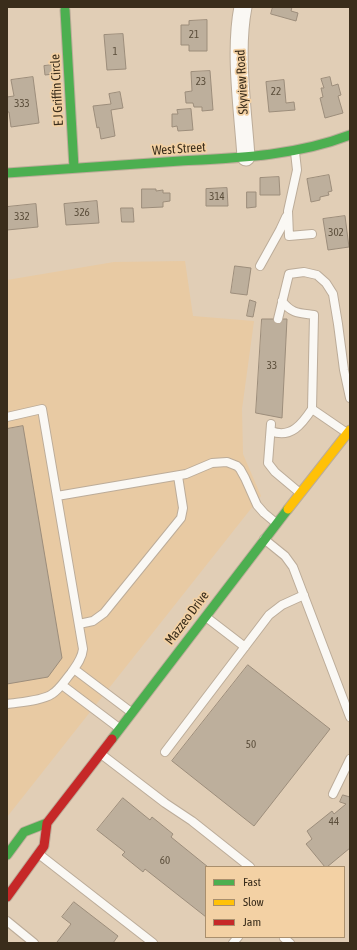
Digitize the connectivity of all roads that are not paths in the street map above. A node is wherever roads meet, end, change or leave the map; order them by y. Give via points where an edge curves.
1 (243, 7) edge
2 (65, 10) dead end
3 (350, 135) edge
4 (295, 151) junction
5 (246, 157) junction
6 (74, 168) junction
7 (7, 173) edge
8 (288, 211) junction
9 (312, 234) dead end
10 (260, 266) dead end
11 (282, 301) junction
12 (278, 319) dead end
13 (350, 398) edge
14 (312, 409) junction
15 (7, 417) edge
16 (349, 432) edge
17 (178, 476) junction
18 (300, 493) junction
19 (57, 496) junction
20 (277, 524) junction
21 (264, 539) junction
22 (304, 595) junction
23 (205, 616) junction
24 (79, 624) junction
25 (245, 647) junction
26 (74, 669) junction
27 (62, 685) junction
28 (7, 704) edge
29 (131, 713) junction
30 (350, 717) edge
31 (119, 728) junction
32 (165, 752) dead end
33 (100, 753) junction
34 (350, 759) edge
35 (333, 794) dead end
36 (47, 823) junction
37 (39, 854) junction
38 (7, 855) edge
39 (249, 866) edge
40 (7, 897) edge
41 (7, 921) edge
42 (149, 942) edge
43 (34, 943) edge

1 - 5 street, Skyview Road via 240,56
2 - 6 main road, E J Griffin Circle
3 - 4 main road, West Street
4 - 5 main road, West Street
4 - 8 lane via 297,170
5 - 6 main road, West Street
6 - 7 main road, West Street
8 - 9 lane via 289,236
8 - 10 lane
11 - 12 lane
11 - 13 lane via 289,274 300,272 317,275 326,283 333,294
11 - 14 lane via 287,308 297,313 314,315
14 - 16 lane
14 - 18 lane via 302,424 286,434 278,434 271,428 268,463
15 - 19 lane via 42,409
16 - 18 main road, Mazzeo Drive
17 - 19 lane
17 - 20 lane via 217,462 237,466 261,510
17 - 24 lane via 183,508 181,518 104,613 93,621
18 - 20 main road, Mazzeo Drive
19 - 24 lane
20 - 21 main road, Mazzeo Drive
21 - 22 lane via 291,563
21 - 23 main road, Mazzeo Drive
22 - 25 lane via 272,612
22 - 30 lane
23 - 25 lane
23 - 29 main road, Mazzeo Drive
24 - 26 lane via 83,651
25 - 32 lane
26 - 27 lane
26 - 29 lane
27 - 28 lane via 48,697
27 - 31 lane
29 - 31 main road, Mazzeo Drive
31 - 33 main road, Mazzeo Drive
33 - 36 main road, Mazzeo Drive
33 - 39 lane
34 - 35 lane
36 - 37 main road, Mazzeo Drive via 44,846
36 - 38 main road via 24,832
37 - 40 main road, Mazzeo Drive
37 - 42 lane
41 - 43 lane

